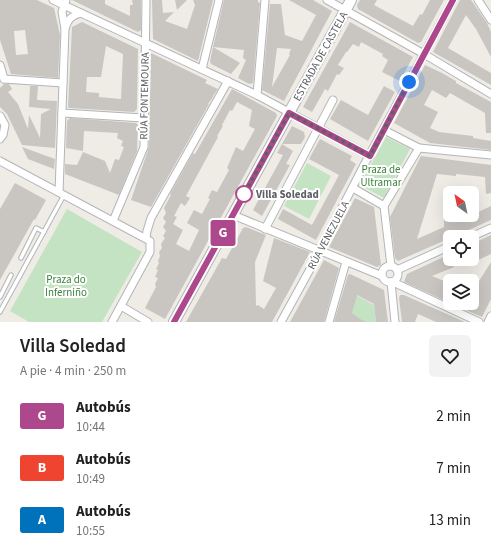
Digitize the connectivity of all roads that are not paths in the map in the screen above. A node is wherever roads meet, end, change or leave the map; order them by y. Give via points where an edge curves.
1 (53, 0) edge
2 (146, 0) edge
3 (219, 0) edge
4 (265, 0) edge
5 (327, 0) edge
6 (351, 0) edge
7 (453, 0) edge
8 (478, 0) edge
9 (65, 3) edge
10 (345, 10) junction
11 (81, 13) junction
12 (491, 20) edge
13 (65, 29) junction
14 (145, 43) junction
15 (424, 54) junction
16 (0, 65) edge
17 (202, 69) junction
18 (2, 81) edge
19 (228, 81) junction
20 (63, 83) junction
21 (491, 94) edge
22 (257, 95) junction
23 (333, 100) dead end
24 (62, 113) junction
25 (289, 113) junction
26 (0, 116) edge
27 (144, 118) junction
28 (318, 128) junction
29 (384, 130) junction
30 (0, 139) edge
31 (419, 148) junction
32 (491, 155) edge
33 (370, 156) junction
34 (0, 161) edge
35 (353, 188) junction
36 (61, 194) junction
37 (384, 206) junction
38 (233, 215) junction
39 (113, 221) junction
40 (491, 228) edge
41 (265, 229) junction
42 (44, 232) junction
43 (479, 233) edge
44 (146, 238) junction
45 (443, 249) edge
46 (320, 251) junction
47 (20, 258) dead end
48 (346, 262) junction
49 (391, 266) junction
50 (397, 270) junction
51 (11, 275) dead end
52 (382, 276) junction
53 (392, 282) junction
54 (0, 297) edge
55 (0, 301) edge
56 (4, 304) junction
57 (121, 306) junction
58 (0, 312) edge
59 (491, 316) edge
60 (135, 319) edge
61 (112, 322) edge
62 (148, 322) edge
63 (174, 322) edge
64 (281, 322) edge
65 (329, 322) edge
66 (395, 322) edge
67 (479, 322) edge
68 (488, 322) edge

1 - 9 street
2 - 14 street, RÚA FONTEMOURA
3 - 17 street
4 - 22 street
5 - 10 street
6 - 10 main road, ESTRADA DE CASTELA
7 - 15 street, RÚA VENEZUELA
8 - 12 street
9 - 11 street
9 - 13 street via 62,12
10 - 15 street
10 - 25 main road, ESTRADA DE CASTELA
11 - 13 street via 68,20
11 - 14 street
13 - 20 street
14 - 17 street
14 - 27 street, RÚA FONTEMOURA
15 - 21 street
15 - 29 street, RÚA VENEZUELA
16 - 18 street
17 - 19 street
18 - 20 street
19 - 22 street
19 - 44 street via 151,218
20 - 24 street
22 - 25 street
23 - 28 street
24 - 27 street
24 - 36 street
25 - 28 street
25 - 38 main road, ESTRADA DE CASTELA
26 - 30 street via 5,125
27 - 39 street, RÚA FONTEMOURA via 144,147
28 - 33 street
28 - 41 street
29 - 31 street
29 - 33 street, RÚA VENEZUELA
31 - 32 street
31 - 37 street
33 - 35 street, RÚA VENEZUELA
34 - 36 street
35 - 37 street
35 - 46 street, RÚA VENEZUELA
36 - 39 street
36 - 42 lane
37 - 49 street
38 - 41 street
38 - 63 main road, ESTRADA DE CASTELA
39 - 44 street
40 - 43 street
41 - 46 street
42 - 47 lane via 36,228
42 - 56 lane
44 - 57 street via 150,241 150,252
45 - 50 street
46 - 48 street
46 - 64 street, RÚA VENEZUELA
48 - 52 street
48 - 65 street
49 - 50 street
49 - 52 street via 384,269
50 - 53 street via 398,275
51 - 54 lane
52 - 53 street via 384,280
53 - 66 street
53 - 67 street
55 - 56 lane
56 - 58 lane
57 - 60 street
57 - 61 street
59 - 68 street
60 - 62 street

